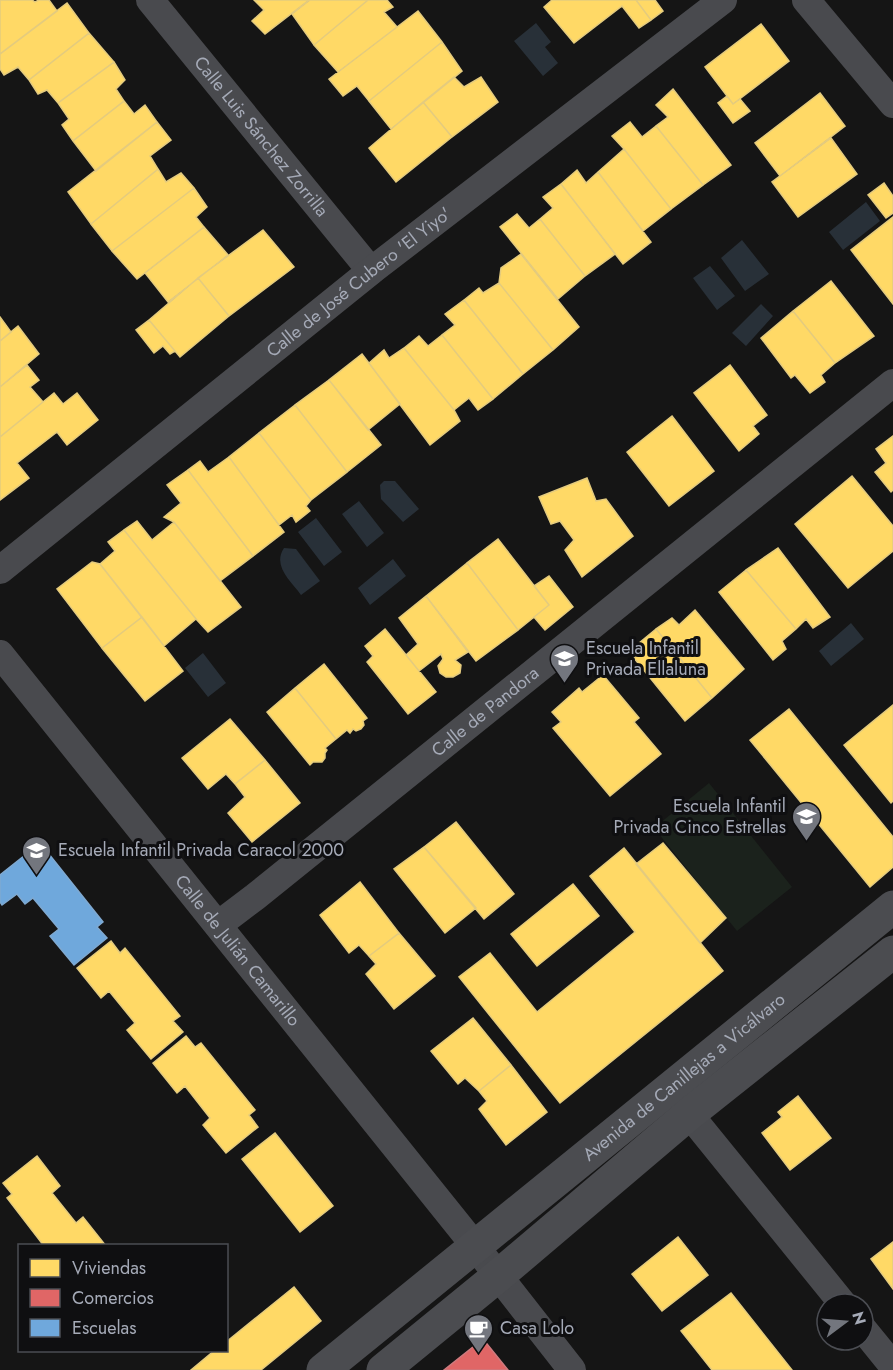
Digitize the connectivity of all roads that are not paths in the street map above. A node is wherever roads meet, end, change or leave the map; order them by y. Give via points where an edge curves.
1 (150, 0) edge
2 (723, 0) edge
3 (806, 0) edge
4 (893, 104) edge
5 (371, 271) junction
6 (893, 383) edge
7 (0, 570) edge
8 (0, 654) edge
9 (893, 907) edge
10 (218, 925) junction
11 (893, 952) edge
12 (689, 1114) junction
13 (475, 1246) junction
14 (498, 1276) junction
15 (833, 1292) edge
16 (875, 1344) edge
17 (893, 1366) edge
18 (323, 1370) edge
19 (383, 1370) edge
20 (572, 1370) edge

1 - 5 street, Calle Luis Sánchez Zorrilla
2 - 5 street, Calle de José Cubero 'El Yiyo'
3 - 4 street
5 - 7 street, Calle de José Cubero 'El Yiyo'
6 - 10 street, Calle de Pandora
8 - 10 street, Calle de Julián Camarillo
9 - 13 main road, Avenida de Canillejas a Vicálvaro
10 - 13 street, Calle de Julián Camarillo
11 - 12 main road, Avenida de Canillejas a Vicálvaro
12 - 14 main road, Avenida de Canillejas a Vicálvaro
12 - 15 street
13 - 14 street
13 - 18 main road, Avenida de Canillejas a Vicálvaro
14 - 19 main road, Avenida de Canillejas a Vicálvaro
14 - 20 street
16 - 17 street

